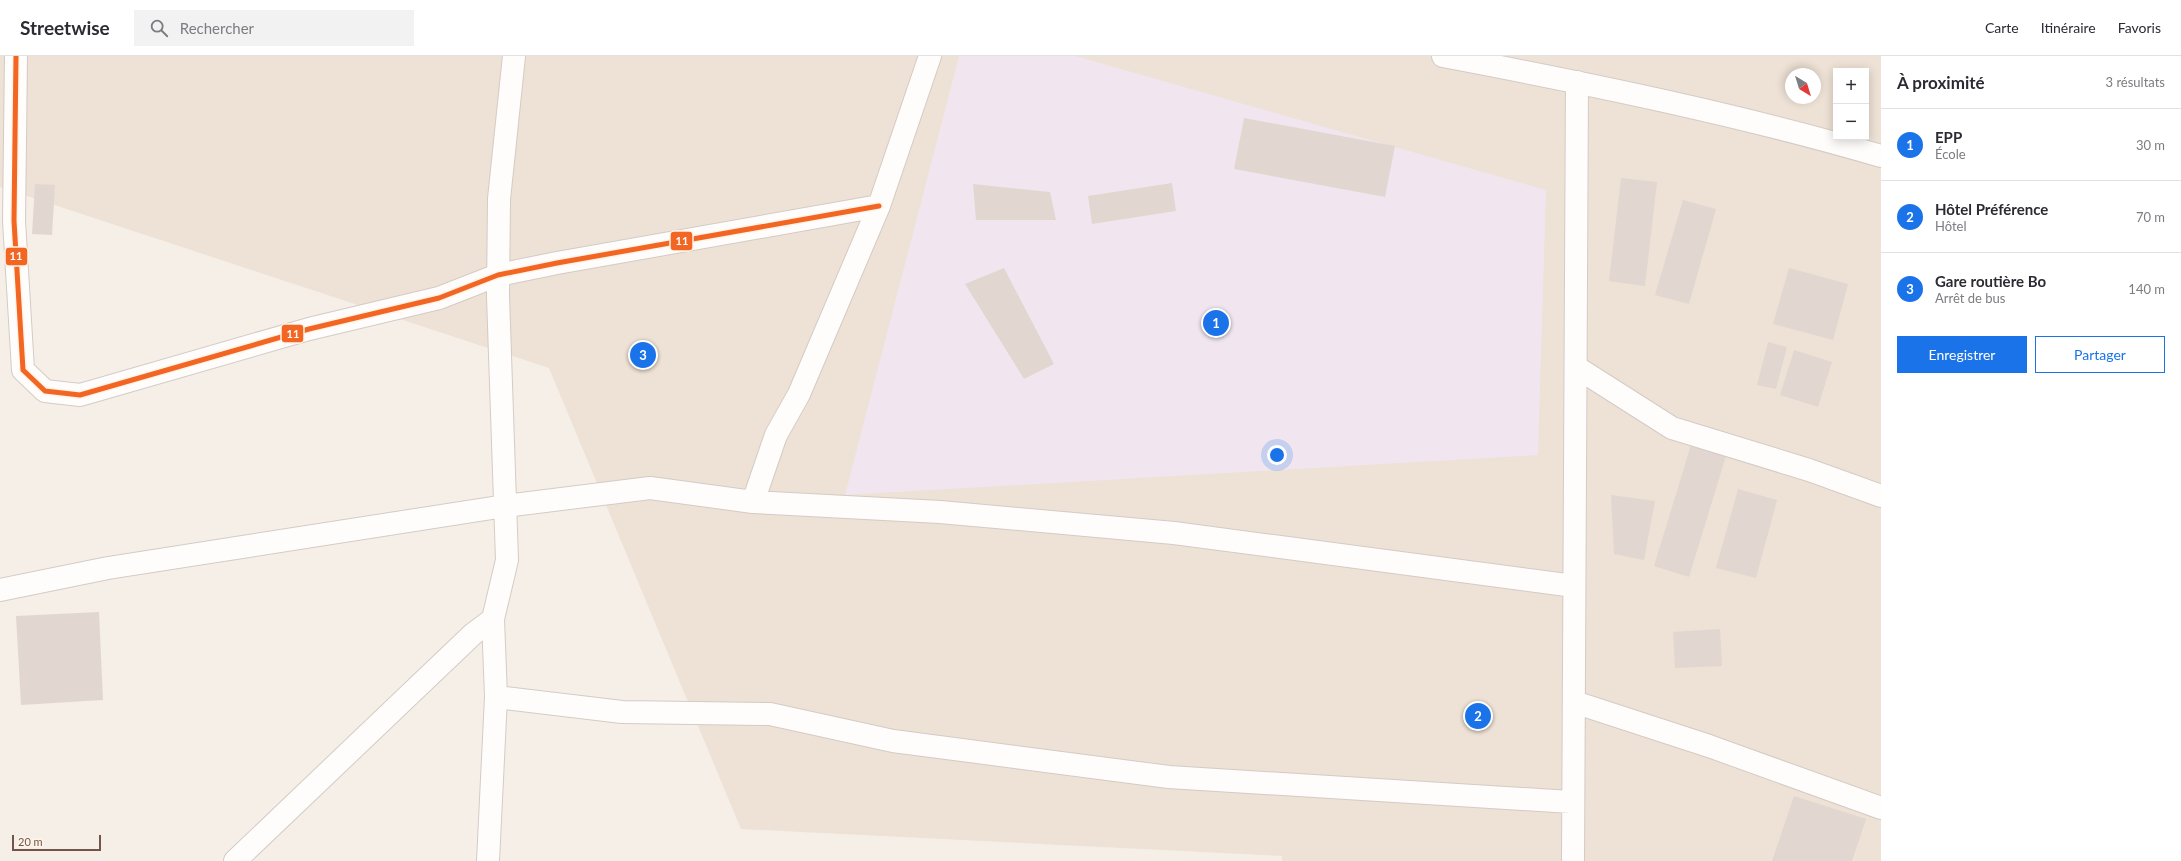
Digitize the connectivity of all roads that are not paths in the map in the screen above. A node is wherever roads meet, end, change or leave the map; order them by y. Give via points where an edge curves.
1 (16, 56) edge
2 (514, 56) edge
3 (930, 56) edge
4 (1443, 56) edge
5 (1500, 61) edge
6 (1577, 82) junction
7 (1881, 156) edge
8 (879, 206) junction
9 (498, 275) junction
10 (1576, 368) junction
11 (1881, 496) edge
12 (753, 502) junction
13 (505, 506) junction
14 (1574, 586) junction
15 (0, 590) edge
16 (494, 619) junction
17 (496, 697) junction
18 (1574, 702) junction
19 (1572, 802) junction
20 (1881, 808) edge
21 (235, 861) edge
22 (488, 861) edge
23 (1572, 861) edge

1 - 9 street via 14,221 23,370 46,391 80,395 309,329 439,298
2 - 9 street via 499,199
3 - 8 street
4 - 5 street
5 - 6 street
6 - 7 street via 1809,135
6 - 10 street
8 - 9 street
8 - 12 street via 799,394 776,435
9 - 13 street
10 - 11 street via 1672,428 1809,470
10 - 14 street
12 - 13 street via 650,488
12 - 14 street via 940,512 1174,533
13 - 15 street via 108,568
13 - 16 street via 507,560
14 - 18 street
16 - 17 street
16 - 21 street via 473,634
17 - 19 street via 622,712 770,714 893,741 1169,777
17 - 22 street
18 - 19 street
18 - 20 street via 1709,746
19 - 23 street

